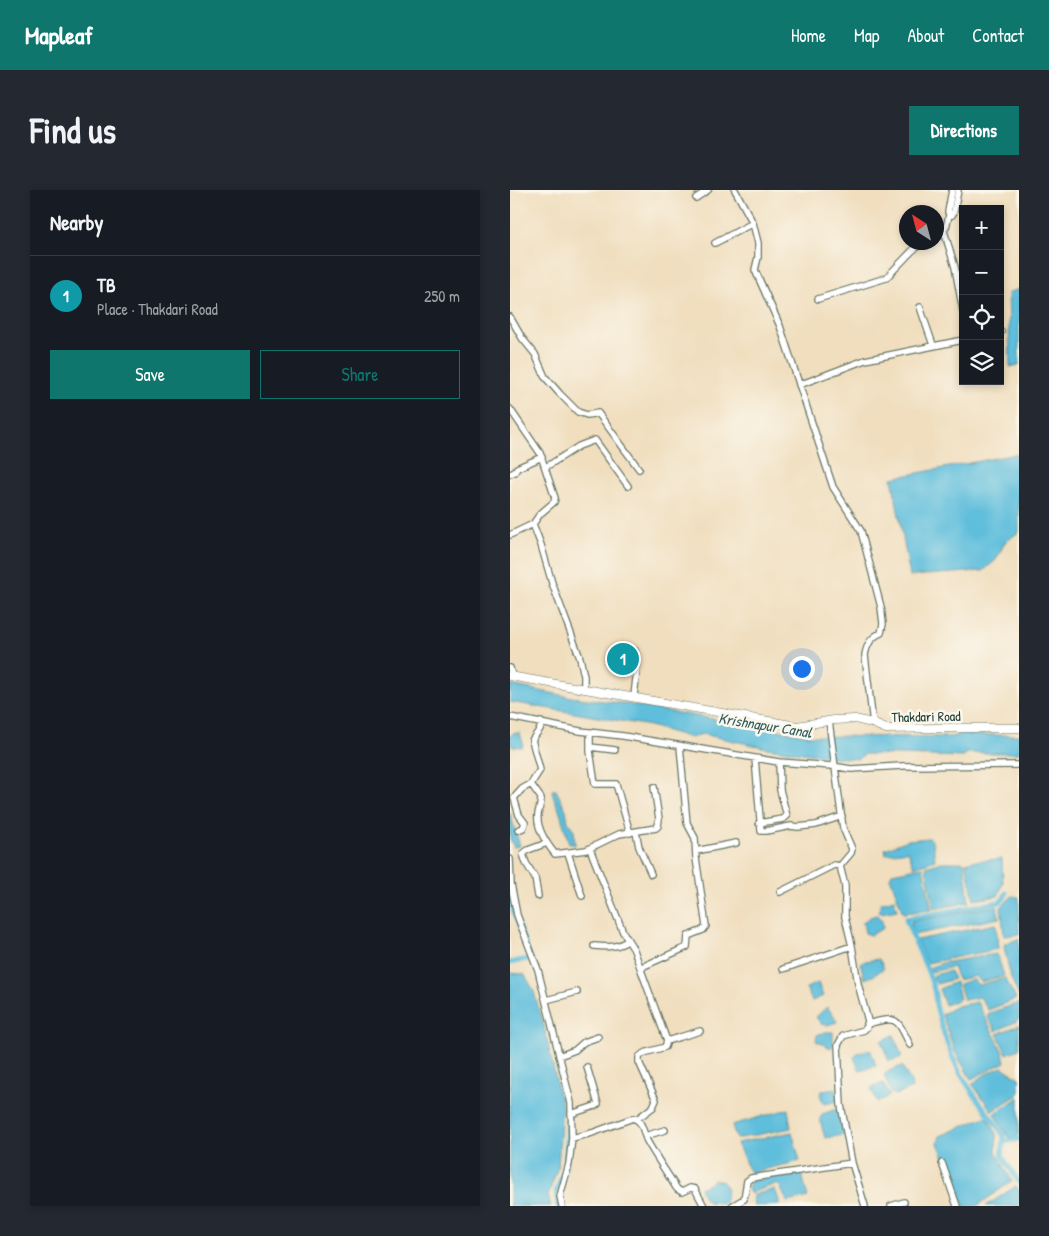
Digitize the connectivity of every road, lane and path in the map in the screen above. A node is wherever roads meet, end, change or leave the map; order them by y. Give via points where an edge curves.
1 (708, 190) edge
2 (735, 190) edge
3 (952, 190) edge
4 (958, 190) edge
5 (696, 198) dead end
6 (949, 214) junction
7 (753, 223) junction
8 (944, 231) joint
9 (715, 243) dead end
10 (913, 250) edge
11 (960, 295) edge
12 (818, 299) dead end
13 (920, 307) dead end
14 (510, 317) edge
15 (959, 341) edge
16 (933, 345) junction
17 (799, 385) junction
18 (510, 410) edge
19 (542, 457) junction
20 (546, 467) junction
21 (639, 469) dead end
22 (510, 474) edge
23 (628, 486) dead end
24 (533, 524) junction
25 (510, 535) edge
26 (635, 651) dead end
27 (511, 673) edge
28 (584, 688) junction
29 (634, 696) junction
30 (510, 718) edge
31 (541, 722) junction
32 (873, 724) junction
33 (830, 725) junction
34 (1019, 728) edge
35 (590, 732) junction
36 (680, 746) junction
37 (590, 747) junction
38 (615, 750) dead end
39 (755, 758) junction
40 (779, 762) junction
41 (835, 763) junction
42 (1019, 765) edge
43 (531, 784) junction
44 (654, 788) dead end
45 (842, 816) junction
46 (759, 823) junction
47 (518, 830) dead end
48 (633, 832) junction
49 (736, 842) dead end
50 (547, 844) junction
51 (590, 849) junction
52 (696, 851) junction
53 (568, 853) junction
54 (510, 859) edge
55 (840, 866) junction
56 (651, 874) dead end
57 (780, 892) dead end
58 (538, 896) dead end
59 (582, 896) dead end
60 (628, 940) junction
61 (594, 946) dead end
62 (852, 946) junction
63 (782, 969) dead end
64 (641, 970) junction
65 (577, 992) dead end
66 (546, 1000) junction
67 (867, 1024) junction
68 (700, 1031) dead end
69 (598, 1037) dead end
70 (667, 1041) junction
71 (910, 1045) dead end
72 (560, 1056) junction
73 (587, 1067) dead end
74 (571, 1114) junction
75 (637, 1119) junction
76 (665, 1130) dead end
77 (645, 1136) junction
78 (572, 1138) junction
79 (852, 1163) junction
80 (942, 1163) dead end
81 (904, 1202) dead end
82 (562, 1206) edge
83 (704, 1206) edge
84 (732, 1206) edge
85 (865, 1206) edge
86 (891, 1206) edge
87 (957, 1206) edge

1 - 5 street
2 - 7 street
3 - 6 street
4 - 6 street via 954,212
6 - 8 street
7 - 9 street
7 - 17 street via 758,243 755,270 780,326
8 - 11 street
10 - 12 street via 886,278
13 - 16 street
14 - 21 street via 535,354 545,376 578,412 598,413
15 - 16 street
16 - 17 street via 865,360
17 - 32 street via 833,487 861,531 881,607 881,633 871,639 865,655
18 - 19 street
19 - 20 street
19 - 22 street
20 - 23 street via 595,440
20 - 24 street via 555,500
24 - 25 street
24 - 28 street via 580,658
26 - 29 street
27 - 28 street, Thakdari Road
28 - 29 street, Thakdari Road
29 - 33 street, Thakdari Road via 797,726
30 - 31 street
31 - 35 street
31 - 43 street via 532,740 540,770
32 - 33 street, Thakdari Road via 855,719
32 - 34 street, Thakdari Road via 886,729
33 - 41 street
35 - 36 street
35 - 37 street
36 - 39 street
36 - 52 street via 687,823 695,838
37 - 38 street
37 - 48 street via 596,784 616,784
39 - 40 street
39 - 46 street
40 - 41 street
40 - 46 street via 780,790 787,816
41 - 42 street via 851,769
41 - 45 street
43 - 47 street via 514,798 525,824
43 - 50 street via 541,798 538,820
44 - 48 street via 658,826
45 - 46 street via 816,825 766,831 761,830
45 - 55 street via 843,828 852,849
48 - 51 street via 609,838
48 - 56 street
49 - 52 street
50 - 53 street via 554,854
50 - 58 street via 523,854 535,878
51 - 53 street
51 - 60 street
52 - 64 street via 705,928 688,936 687,947
53 - 59 street
54 - 66 street via 517,915
55 - 57 street via 834,865
55 - 62 street via 846,886 845,917
60 - 61 street via 608,947
60 - 64 street
62 - 63 street
62 - 67 street
64 - 70 street
65 - 66 street
66 - 72 street
67 - 71 street via 894,1020 899,1023
67 - 79 street via 864,1030 843,1036 838,1045 841,1105
68 - 70 street
69 - 72 street
70 - 75 street via 665,1047 644,1053 639,1058 656,1100
72 - 74 street
73 - 74 street via 598,1104
74 - 78 street
75 - 77 street
75 - 78 street
76 - 77 street
77 - 83 street via 677,1189 682,1192 695,1189
78 - 82 street via 560,1196
79 - 84 street via 751,1178 747,1181 744,1200
79 - 85 street
80 - 87 street
81 - 86 street

